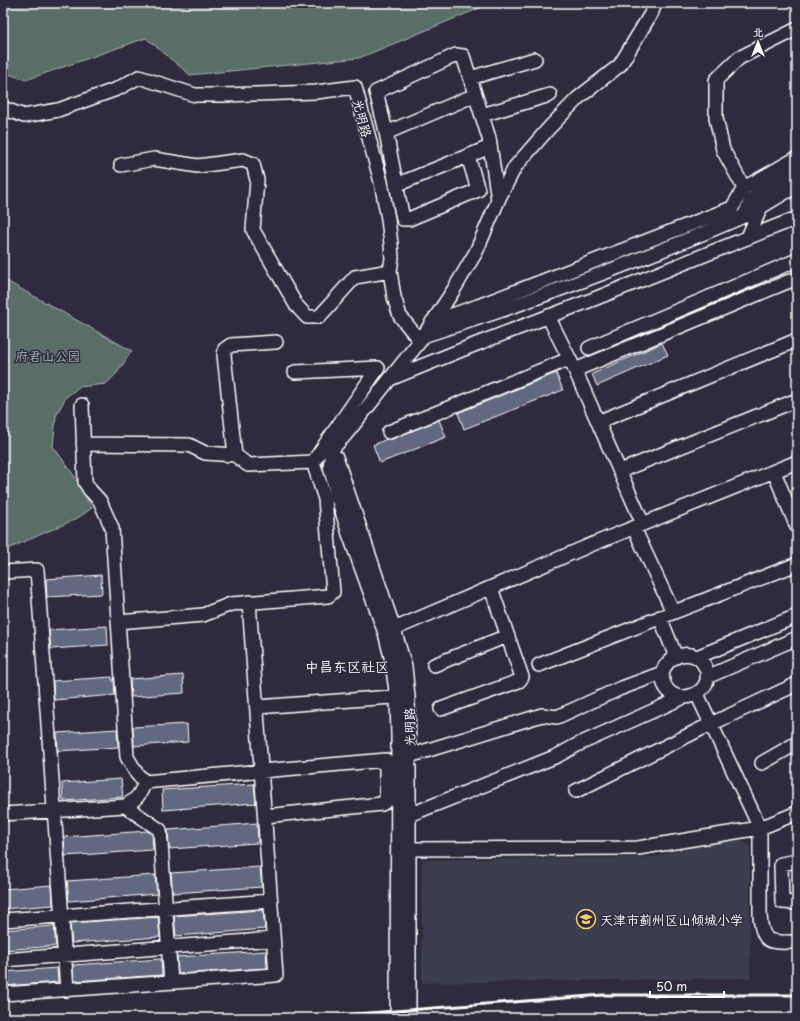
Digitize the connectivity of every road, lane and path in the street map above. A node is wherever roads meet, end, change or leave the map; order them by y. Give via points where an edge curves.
1 (655, 3) edge
2 (797, 29) edge
3 (535, 59) dead end
4 (470, 78) junction
5 (475, 95) junction
6 (550, 95) dead end
7 (3, 108) edge
8 (482, 115) junction
9 (386, 133) junction
10 (490, 147) junction
11 (468, 156) junction
12 (797, 158) edge
13 (121, 166) dead end
14 (797, 173) edge
15 (396, 185) junction
16 (797, 187) edge
17 (744, 188) junction
18 (498, 200) junction
19 (797, 218) edge
20 (748, 237) junction
21 (797, 260) edge
22 (390, 271) junction
23 (797, 279) edge
24 (548, 316) junction
25 (432, 322) junction
26 (422, 339) junction
27 (797, 340) edge
28 (276, 342) dead end
29 (589, 348) dead end
30 (572, 365) junction
31 (295, 372) dead end
32 (390, 378) junction
33 (797, 400) edge
34 (82, 405) dead end
35 (598, 422) junction
36 (388, 432) dead end
37 (83, 444) junction
38 (333, 448) junction
39 (235, 455) junction
40 (313, 462) junction
41 (797, 462) edge
42 (620, 471) junction
43 (774, 472) junction
44 (639, 526) junction
45 (797, 527) edge
46 (797, 564) edge
47 (3, 572) edge
48 (491, 588) junction
49 (249, 602) junction
50 (673, 612) junction
51 (797, 616) edge
52 (660, 618) junction
53 (118, 622) junction
54 (394, 629) junction
55 (507, 636) junction
56 (797, 638) edge
57 (676, 656) junction
58 (697, 657) junction
59 (434, 665) dead end
60 (539, 665) dead end
61 (662, 673) junction
62 (707, 677) junction
63 (797, 684) edge
64 (403, 696) junction
65 (690, 696) junction
66 (257, 707) junction
67 (441, 709) dead end
68 (711, 724) junction
69 (797, 743) edge
70 (410, 756) junction
71 (762, 763) dead end
72 (262, 771) junction
73 (145, 782) junction
74 (576, 791) dead end
75 (124, 806) junction
76 (54, 810) junction
77 (797, 813) edge
78 (3, 814) edge
79 (409, 814) junction
80 (265, 816) junction
81 (760, 828) junction
82 (409, 849) junction
83 (797, 862) edge
84 (271, 901) junction
85 (797, 903) edge
86 (166, 908) junction
87 (62, 915) junction
88 (3, 920) edge
89 (273, 939) junction
90 (797, 942) edge
91 (169, 947) junction
92 (65, 955) junction
93 (3, 960) edge
94 (171, 982) junction
95 (67, 990) junction
96 (3, 994) edge
97 (397, 1018) edge
98 (409, 1018) edge

1 - 18 street via 620,65 578,98 549,128 515,167
2 - 17 street via 739,58 716,80 716,118 723,150
3 - 4 street
4 - 5 street
4 - 9 street via 463,56 456,55 376,92
5 - 8 street
5 - 9 street
6 - 8 street
7 - 22 street, 光明路 via 24,116 58,110 139,77 195,95 316,92 355,87 381,182 391,244
8 - 10 street
9 - 15 street
10 - 11 street
10 - 18 street
11 - 15 street
11 - 15 street via 478,190 409,219 403,219
12 - 17 street
13 - 22 street via 154,159 198,166 243,160 253,164 257,180 253,230 296,305 307,317 319,317 355,277
14 - 26 street via 752,199 744,216 701,235
16 - 20 street via 761,207
17 - 25 street via 732,208
18 - 25 street via 476,252
19 - 20 street
20 - 24 street
21 - 29 street
22 - 26 street, 光明路 via 400,316
23 - 30 street
24 - 30 street
24 - 32 street
25 - 26 street
26 - 32 street
27 - 35 street
28 - 39 street via 231,345 225,349
30 - 35 street
30 - 36 street
31 - 40 street via 378,368
32 - 38 street
33 - 42 street
34 - 37 street
35 - 42 street
37 - 39 street via 189,445 205,453
37 - 53 street via 85,482 100,501 112,528
38 - 54 street, 光明路
38 - 64 street, 光明路 via 330,466 337,495 385,633
39 - 40 street via 248,465
40 - 49 street via 325,499 333,592 328,596
41 - 43 street
42 - 44 street
43 - 44 street
43 - 45 street
44 - 48 street
44 - 50 street
46 - 50 street
47 - 76 street via 37,570
48 - 54 street
48 - 55 street
49 - 53 street via 231,604 203,614
49 - 66 street
50 - 52 street
51 - 58 street
52 - 57 street
52 - 60 street
53 - 73 street via 127,757
54 - 64 street, 光明路 via 405,667
55 - 59 street
55 - 67 street via 522,676 519,681
56 - 62 street
57 - 58 street via 689,654
57 - 61 street
58 - 62 street via 702,662
61 - 65 street via 665,687 670,693 679,697
61 - 70 street via 619,688 557,717 542,715
62 - 65 street via 704,688
63 - 68 street
64 - 66 street
64 - 70 street, 光明路
64 - 97 street, 光明路 via 398,737
65 - 68 street
65 - 79 street via 557,756
66 - 72 street
68 - 74 street
68 - 81 street
69 - 71 street
70 - 79 street, 光明路
72 - 73 street
72 - 80 street
72 - 80 street via 386,760 386,801 382,804
73 - 75 street via 141,792
75 - 76 street
75 - 86 street via 160,830
76 - 78 street
76 - 87 street
77 - 81 street
79 - 82 street, 光明路
80 - 84 street
81 - 82 street via 638,848
81 - 90 street via 760,915 763,935 773,942
82 - 98 street, 光明路
83 - 85 street via 781,864 782,902
84 - 86 street
84 - 89 street
86 - 87 street
86 - 91 street
87 - 88 street
87 - 92 street
89 - 91 street
89 - 94 street via 276,975
91 - 92 street
91 - 94 street
92 - 93 street
92 - 95 street
94 - 95 street
95 - 96 street

